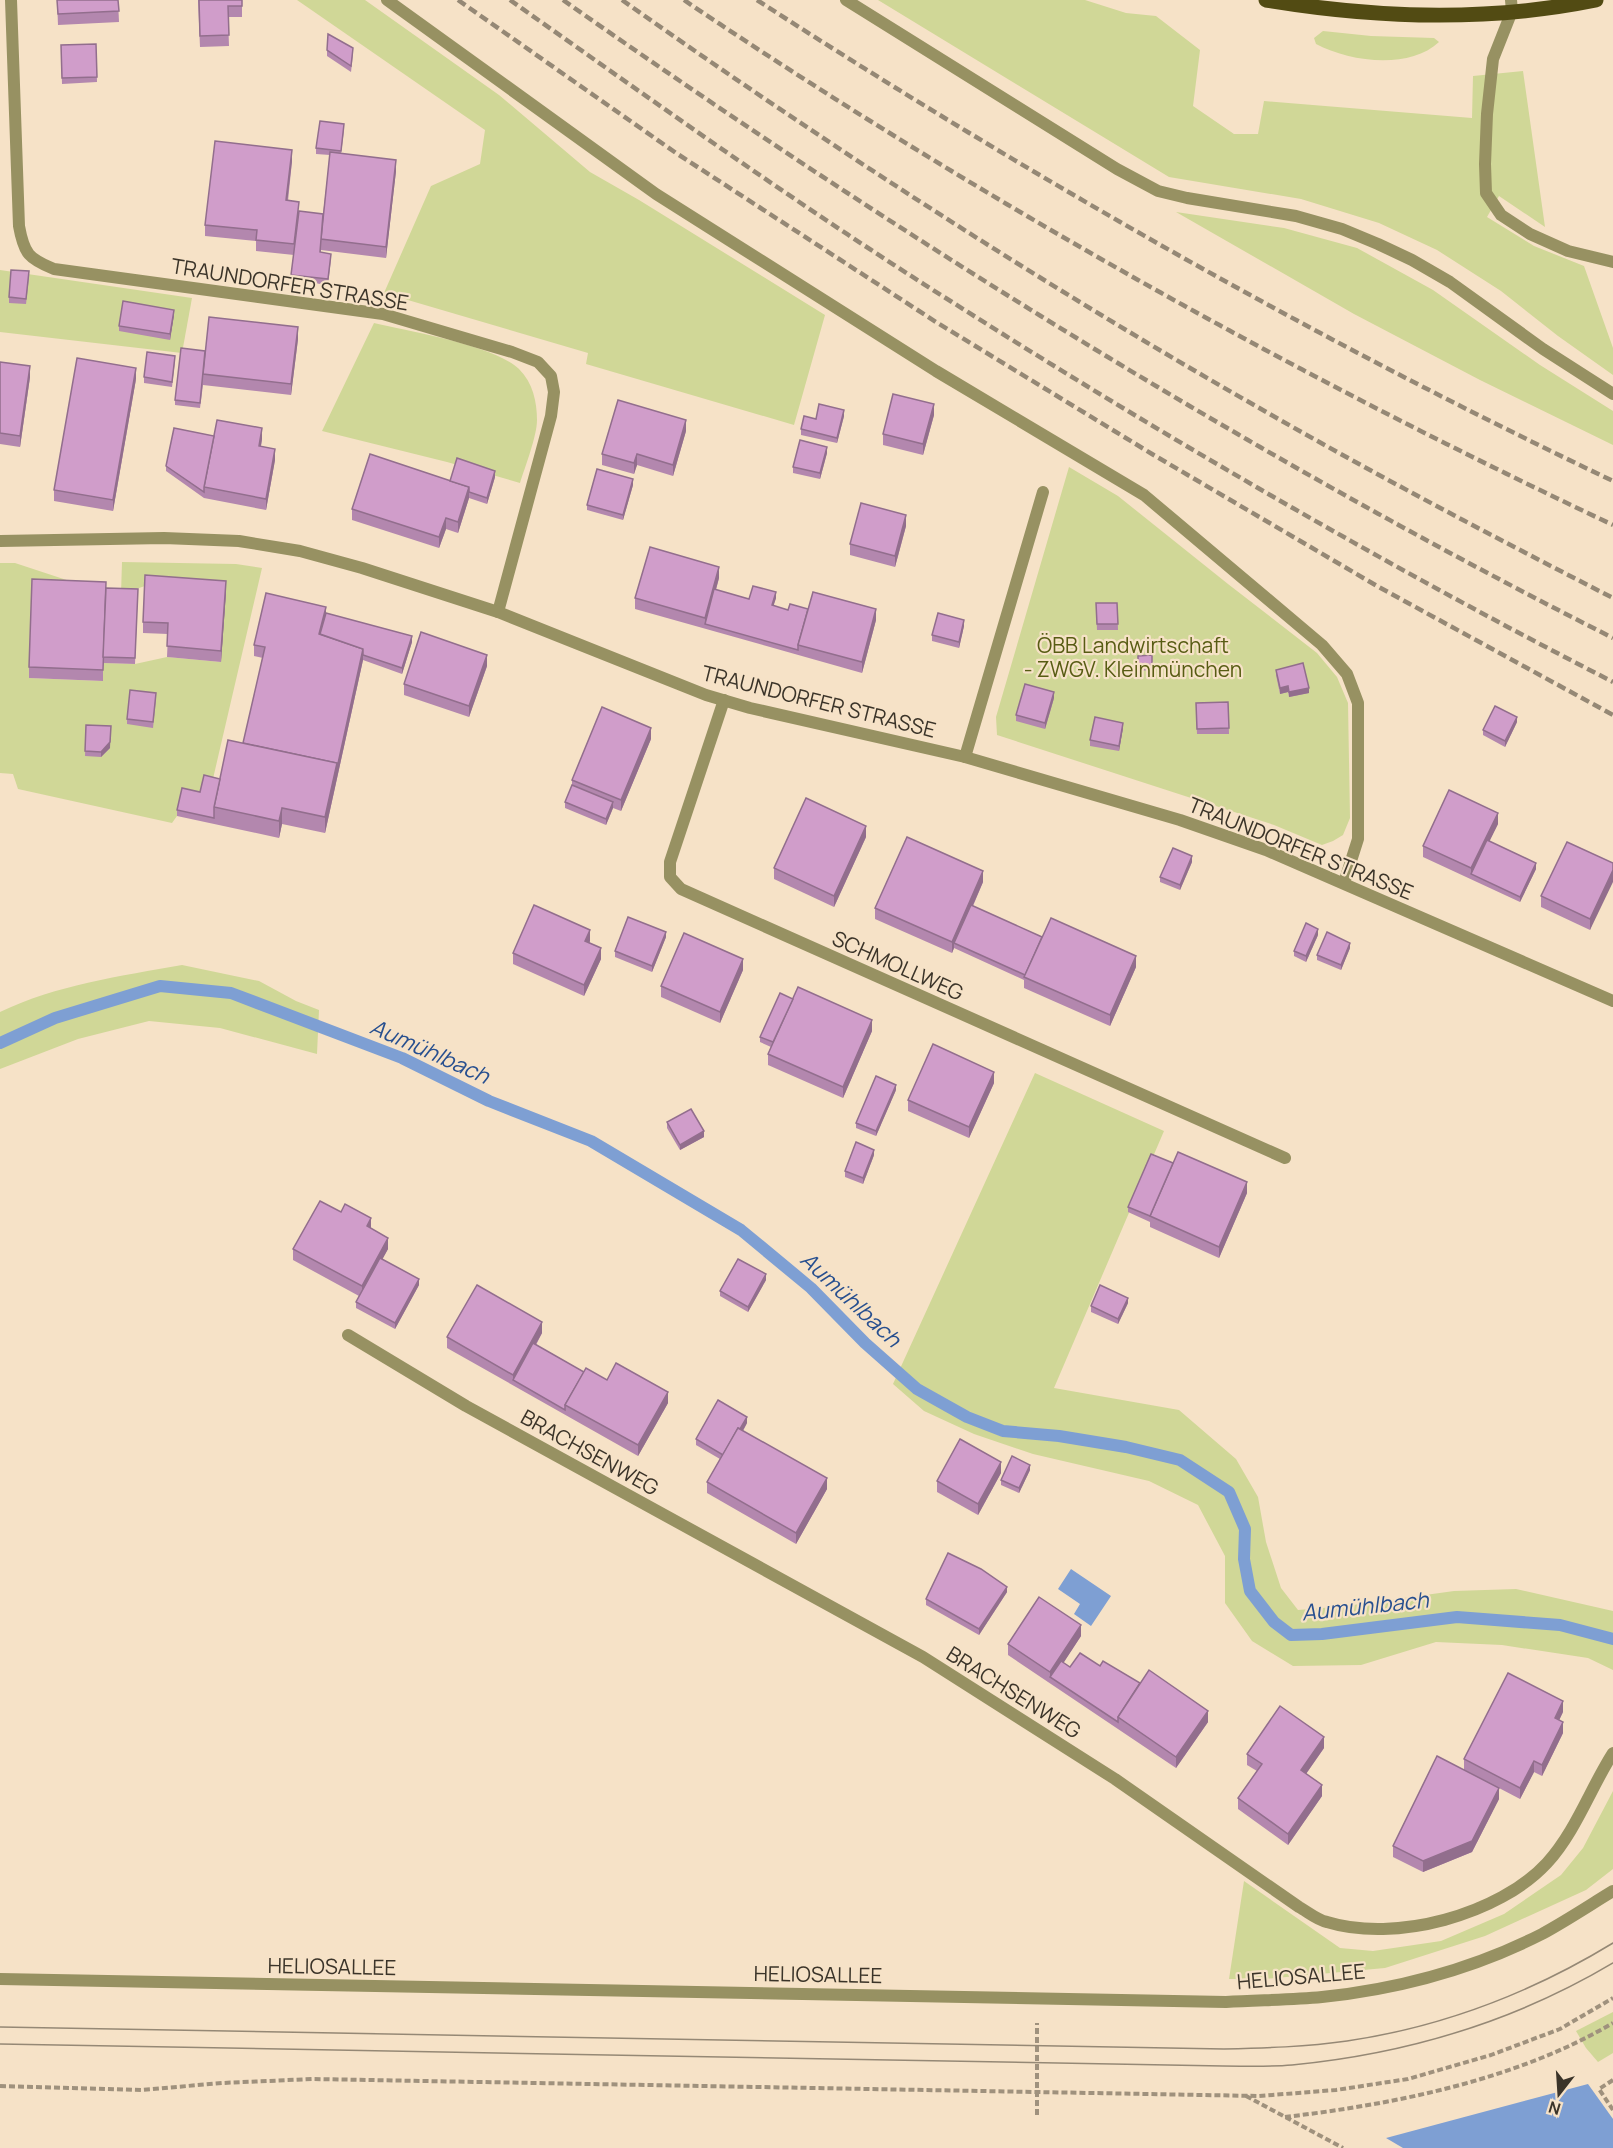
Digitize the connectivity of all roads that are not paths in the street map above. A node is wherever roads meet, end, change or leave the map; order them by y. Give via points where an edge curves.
1 (11, 0) edge
2 (387, 0) edge
3 (846, 0) edge
4 (1596, 0) edge
5 (1273, 1) edge
6 (1511, 6) edge
7 (1613, 262) edge
8 (1613, 394) edge
9 (1043, 492) dead end
10 (0, 541) edge
11 (498, 612) junction
12 (724, 700) junction
13 (965, 757) junction
14 (1344, 883) junction
15 (1613, 1001) edge
16 (1286, 1158) dead end
17 (348, 1335) dead end
18 (1613, 1753) edge
19 (1613, 1891) edge
20 (0, 1979) edge

1 - 11 street, TRAUNDORFER STRASSE via 19,226 23,245 35,261 54,269 383,314 512,352 538,362 551,376 551,416
2 - 14 street via 656,194 936,371 1144,495 1322,645 1347,674 1358,703 1358,839
3 - 8 street via 1158,191 1296,216 1342,230 1412,260
4 - 6 main road
5 - 6 main road via 1377,13 1455,14
6 - 7 street via 1493,59 1486,193 1501,215 1530,234 1568,251
9 - 13 street
10 - 11 street, TRAUNDORFER STRASSE via 239,541 300,550
11 - 12 street, TRAUNDORFER STRASSE
12 - 13 street, TRAUNDORFER STRASSE
12 - 16 street, SCHMOLLWEG via 670,862 670,877 681,889
13 - 14 street, TRAUNDORFER STRASSE via 1180,820
14 - 15 street, TRAUNDORFER STRASSE
17 - 18 street, BRACHSENWEG via 475,1412 923,1657 1115,1779 1325,1922 1359,1929 1403,1928 1454,1918 1507,1896 1546,1864 1568,1837
19 - 20 street, HELIOSALLEE via 1542,1934 1477,1961 1375,1990 1322,1997 1214,2001

